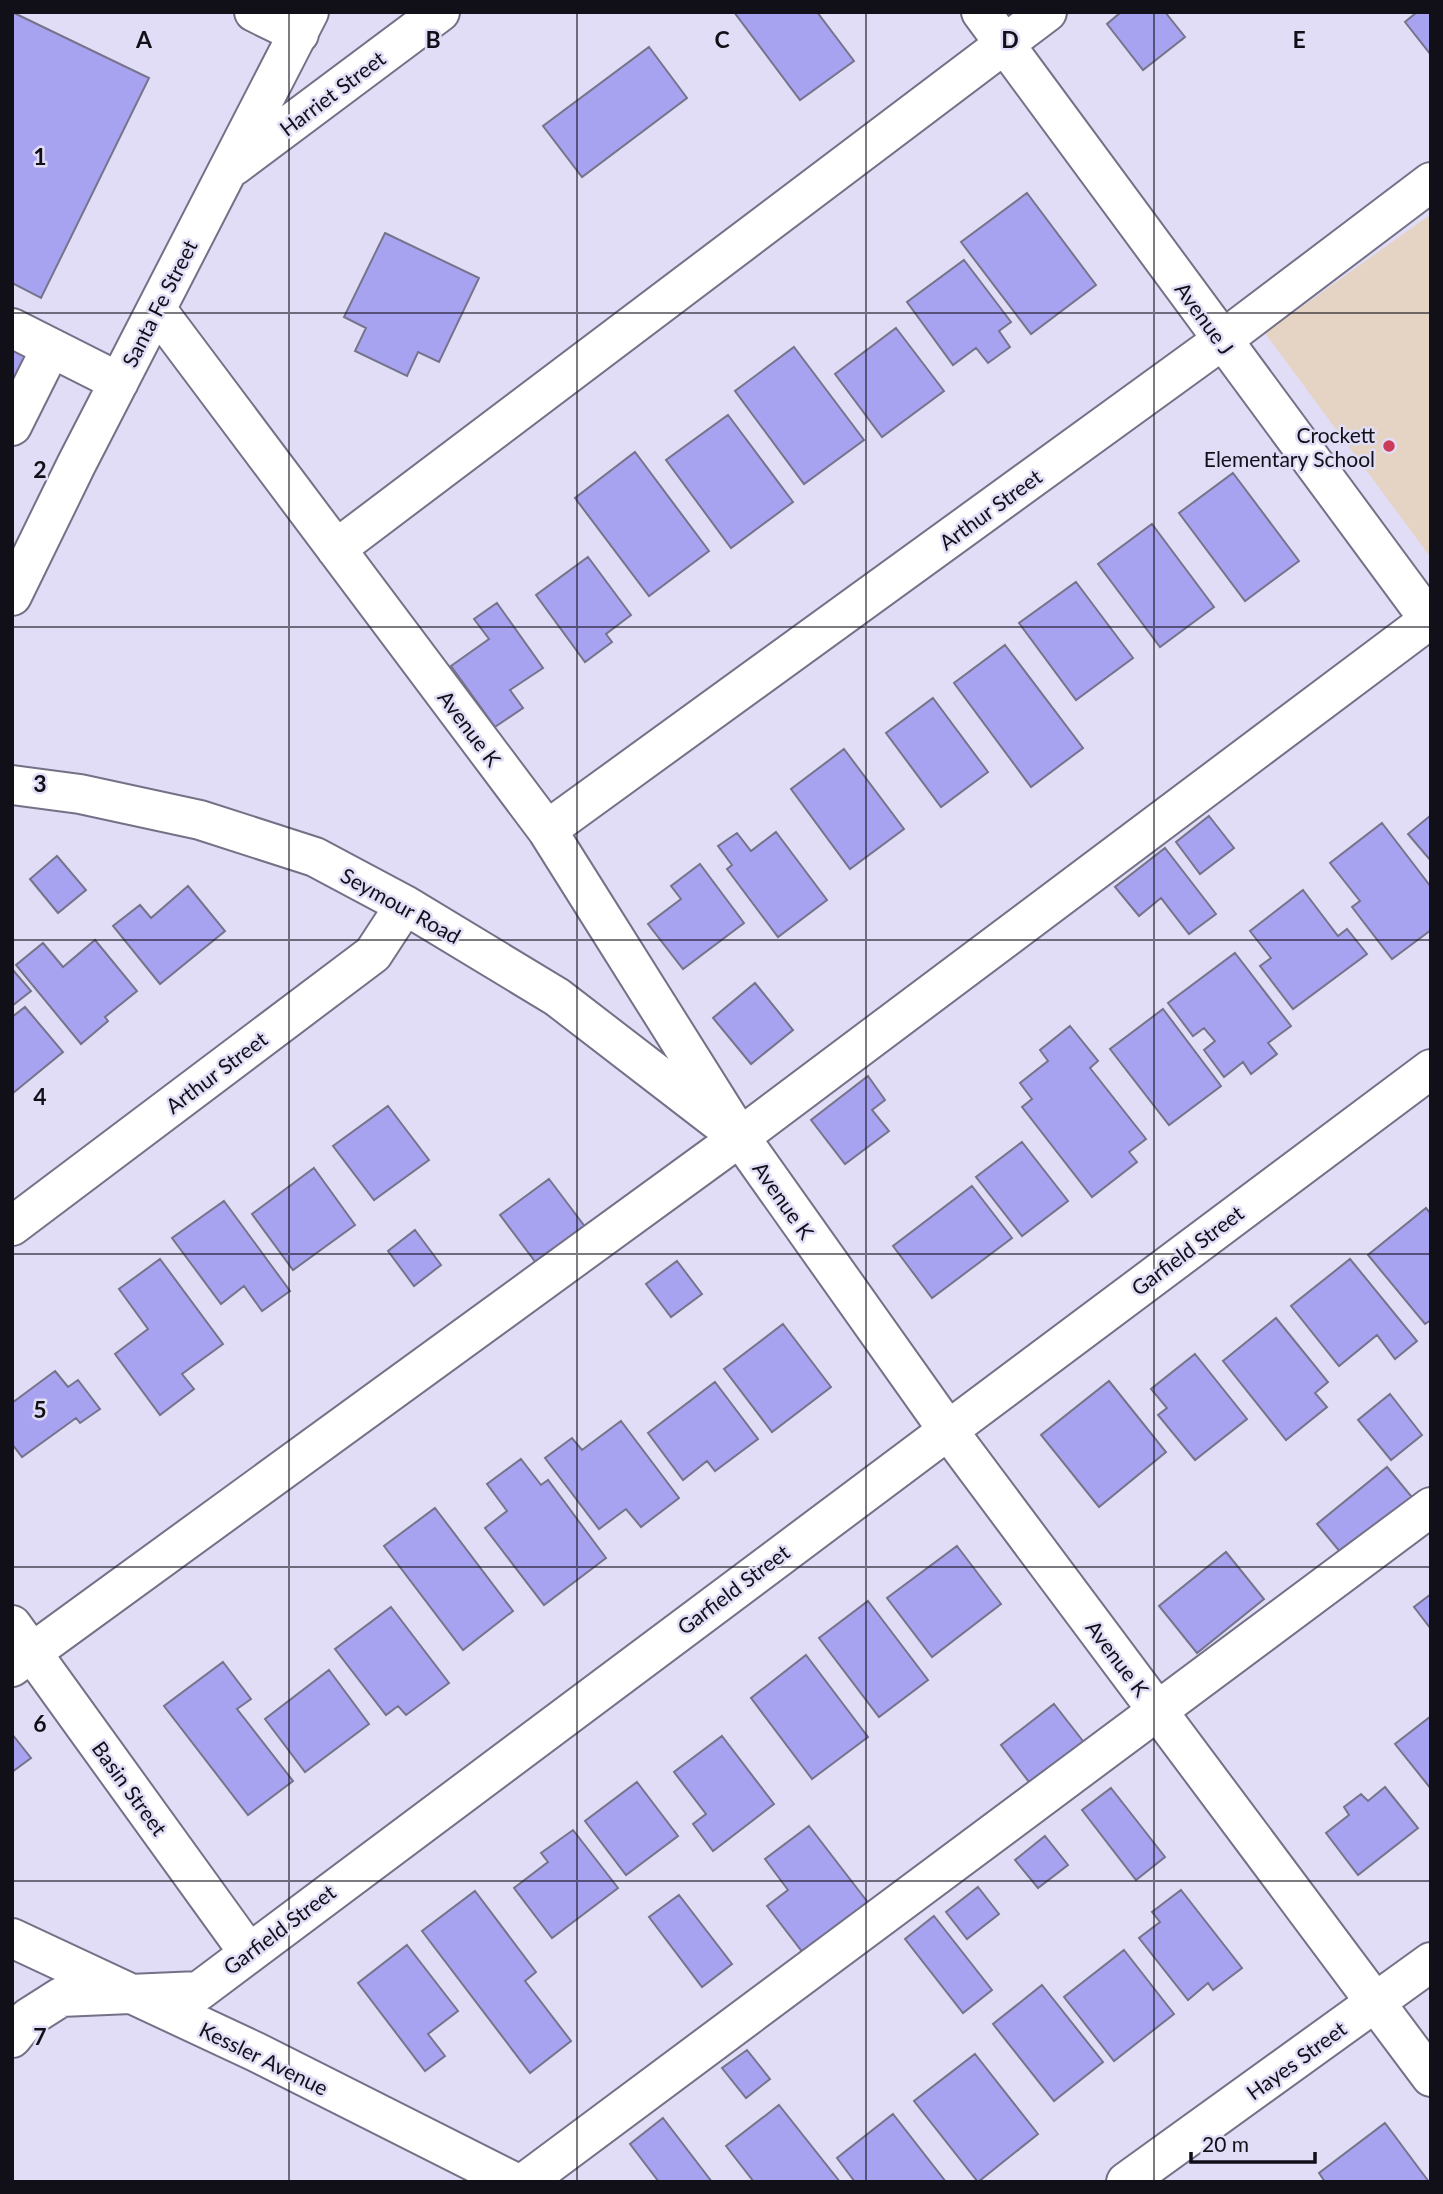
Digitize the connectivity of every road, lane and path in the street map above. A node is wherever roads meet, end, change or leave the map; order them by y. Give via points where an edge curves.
1 (254, 12) edge
2 (440, 12) edge
3 (981, 12) edge
4 (1047, 12) edge
5 (304, 23) edge
6 (1005, 44) junction
7 (225, 174) junction
8 (1431, 182) edge
9 (158, 310) junction
10 (12, 328) edge
11 (1222, 341) junction
12 (51, 348) junction
13 (119, 382) junction
14 (12, 426) edge
15 (336, 549) junction
16 (12, 596) edge
17 (1430, 621) edge
18 (12, 785) edge
19 (547, 830) junction
20 (405, 905) junction
21 (1431, 1069) edge
22 (740, 1137) junction
23 (12, 1226) edge
24 (947, 1429) junction
25 (1431, 1507) edge
26 (19, 1648) edge
27 (1156, 1709) junction
28 (12, 1938) edge
29 (248, 1952) junction
30 (1431, 1962) edge
31 (129, 1995) junction
32 (1376, 2003) junction
33 (12, 2038) edge
34 (1431, 2077) edge
35 (514, 2182) edge
36 (525, 2182) edge
37 (1126, 2182) edge

1 - 5 street
2 - 7 street, Harriet Street
3 - 6 street, Avenue J
4 - 6 street
5 - 7 street, Santa Fe Street
6 - 11 street, Avenue J
6 - 15 street
7 - 9 street, Santa Fe Street
8 - 11 street, Arthur Street
9 - 13 street, Santa Fe Street
9 - 15 street, Avenue K
10 - 12 street
11 - 17 street, Avenue J
11 - 19 street, Arthur Street
12 - 13 street
12 - 14 street
13 - 16 street, Santa Fe Street
15 - 19 street, Avenue K
17 - 22 street
18 - 20 street, Seymour Road via 80,794 200,820 315,858
19 - 22 street, Avenue K
20 - 22 street, Seymour Road via 557,997
20 - 23 street, Arthur Street via 373,954
21 - 24 street, Garfield Street
22 - 24 street, Avenue K
22 - 26 street
24 - 27 street, Avenue K
24 - 29 street, Garfield Street
25 - 27 street
26 - 29 street, Basin Street
27 - 32 street, Avenue K
27 - 36 street
28 - 31 street, Kessler Avenue
29 - 31 street, Garfield Street via 199,1991
30 - 32 street, Hayes Street
31 - 33 street, Garfield Street via 61,1997 28,2018
31 - 35 street, Kessler Avenue via 256,2052
32 - 34 street, Avenue K
32 - 37 street, Hayes Street

